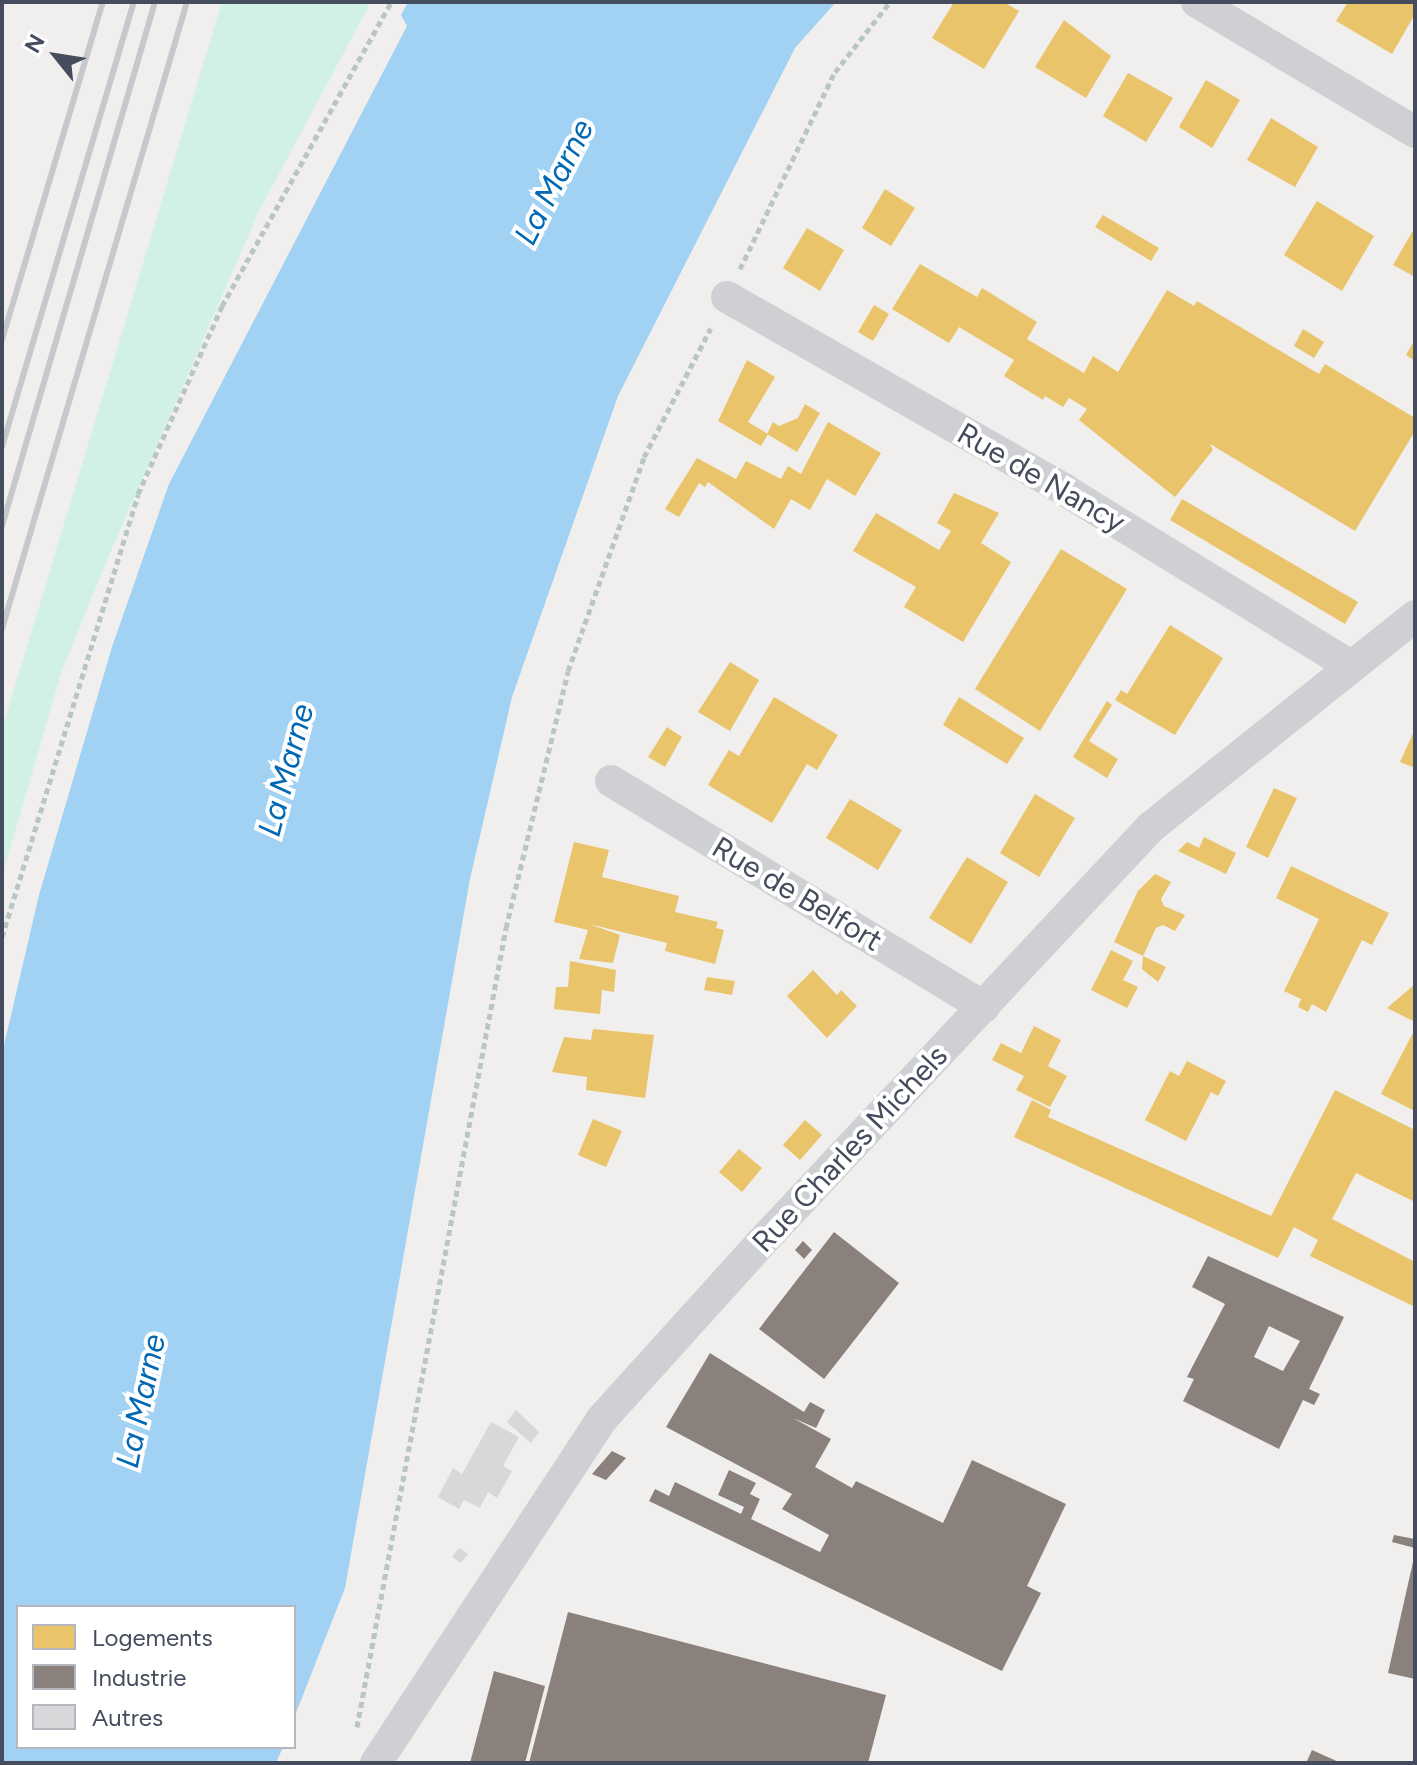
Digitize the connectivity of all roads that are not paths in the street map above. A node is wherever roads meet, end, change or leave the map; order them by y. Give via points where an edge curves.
1 (1197, 2) edge
2 (1415, 132) edge
3 (727, 297) road end
4 (1415, 616) edge
5 (1351, 666) junction
6 (611, 781) dead end
7 (984, 1007) junction
8 (376, 1763) edge

1 - 2 street
3 - 5 street, Rue de Nancy via 1063,489
4 - 5 street, Rue Charles Michels
5 - 7 street, Rue Charles Michels via 1151,827
6 - 7 street, Rue de Belfort
7 - 8 street, Rue Charles Michels via 601,1420

